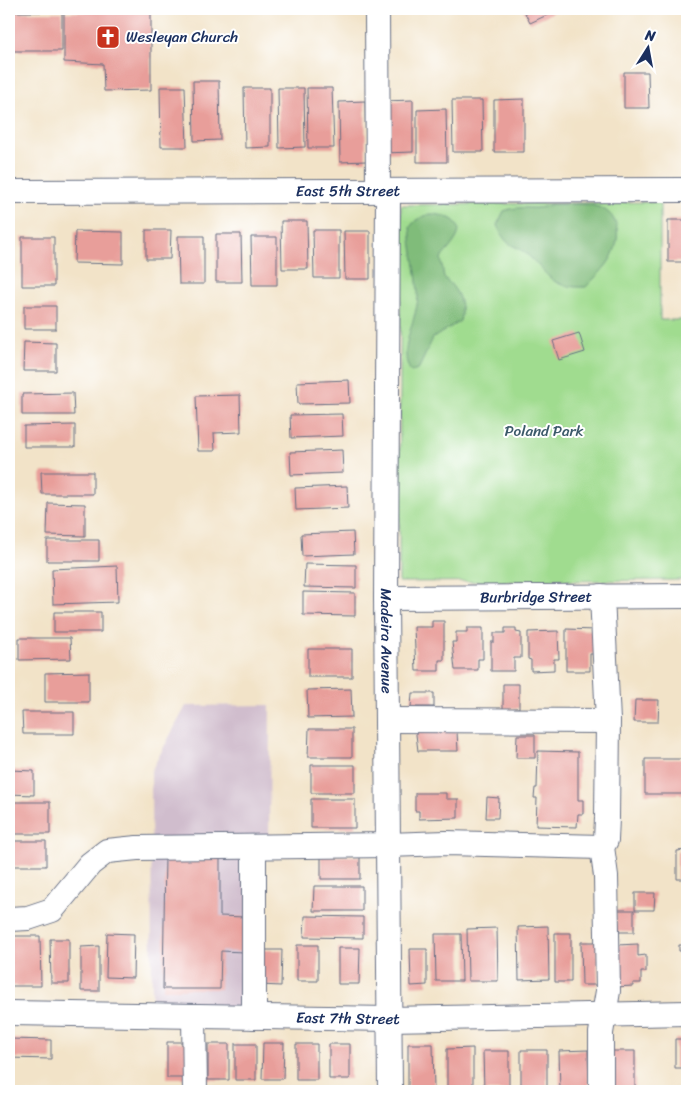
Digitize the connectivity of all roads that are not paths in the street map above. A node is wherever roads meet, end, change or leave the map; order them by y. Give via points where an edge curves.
1 (377, 9) edge
2 (687, 190) edge
3 (383, 191) junction
4 (9, 192) edge
5 (602, 596) junction
6 (687, 596) edge
7 (386, 598) junction
8 (388, 720) junction
9 (608, 721) junction
10 (254, 846) junction
11 (388, 846) junction
12 (602, 847) junction
13 (9, 919) edge
14 (9, 1013) edge
15 (687, 1013) edge
16 (605, 1014) junction
17 (194, 1016) junction
18 (254, 1017) junction
19 (390, 1019) junction
20 (195, 1091) edge
21 (390, 1091) edge
22 (601, 1091) edge

1 - 3 street, Madeira Avenue
2 - 3 street, East 5th Street
3 - 4 street, East 5th Street
3 - 7 street, Madeira Avenue
5 - 6 street, Burbridge Street
5 - 7 street, Burbridge Street
5 - 9 street
7 - 8 street, Madeira Avenue
8 - 9 street
8 - 11 street, Madeira Avenue
9 - 12 street via 606,840
10 - 11 street
10 - 13 street via 107,851 90,864 52,910 28,918
10 - 18 street
11 - 12 street via 446,843
11 - 19 street, Madeira Avenue
12 - 16 street via 606,876 608,990
14 - 17 street, East 7th Street
15 - 16 street, East 7th Street
16 - 19 street, East 7th Street
16 - 22 street via 601,1033
17 - 18 street, East 7th Street
17 - 20 street
18 - 19 street, East 7th Street
19 - 21 street, Madeira Avenue

